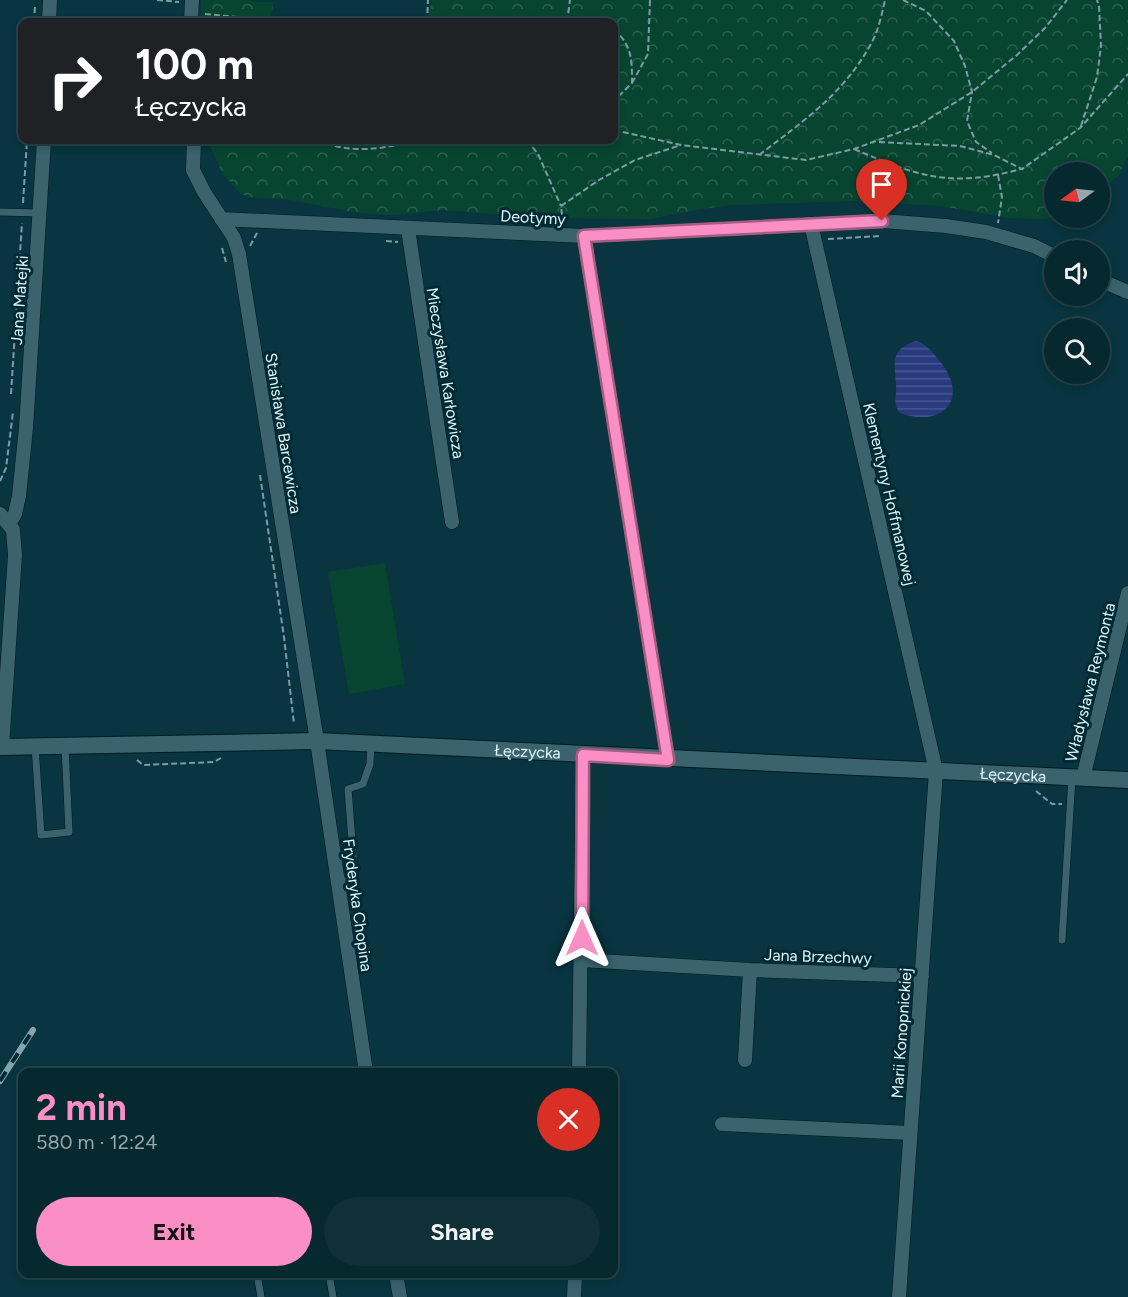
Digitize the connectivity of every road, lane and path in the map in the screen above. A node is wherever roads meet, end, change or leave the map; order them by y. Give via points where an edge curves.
1 (36, 0) edge
2 (50, 0) edge
3 (429, 0) edge
4 (570, 0) edge
5 (650, 0) edge
6 (885, 0) edge
7 (903, 0) edge
8 (1067, 0) edge
9 (1097, 0) edge
10 (191, 12) edge
11 (251, 17) joint
12 (34, 18) edge
13 (49, 18) edge
14 (259, 18) edge
15 (427, 18) edge
16 (568, 18) edge
17 (618, 33) edge
18 (1128, 74) edge
19 (632, 83) junction
20 (972, 92) junction
21 (618, 97) edge
22 (1080, 128) junction
23 (618, 131) edge
24 (876, 141) junction
25 (27, 144) edge
26 (44, 144) edge
27 (194, 144) edge
28 (326, 144) edge
29 (402, 144) edge
30 (530, 144) edge
31 (681, 145) junction
32 (854, 149) junction
33 (759, 155) junction
34 (994, 155) junction
35 (1022, 169) junction
36 (998, 175) junction
37 (561, 206) junction
38 (0, 212) edge
39 (22, 213) junction
40 (41, 213) junction
41 (222, 219) junction
42 (811, 224) junction
43 (258, 232) dead end
44 (409, 235) junction
45 (996, 235) junction
46 (564, 236) junction
47 (584, 236) junction
48 (386, 241) dead end
49 (222, 248) dead end
50 (248, 250) dead end
51 (1044, 251) edge
52 (228, 267) dead end
53 (1110, 284) edge
54 (1128, 292) edge
55 (11, 394) dead end
56 (14, 405) dead end
57 (259, 469) dead end
58 (0, 481) edge
59 (5, 519) edge
60 (452, 522) dead end
61 (1128, 593) edge
62 (294, 724) dead end
63 (317, 741) junction
64 (370, 744) junction
65 (35, 746) junction
66 (65, 746) junction
67 (1, 747) edge
68 (583, 755) junction
69 (225, 756) dead end
70 (135, 758) dead end
71 (668, 760) junction
72 (936, 771) junction
73 (1077, 778) junction
74 (1128, 780) edge
75 (1034, 789) dead end
76 (1070, 804) junction
77 (338, 882) junction
78 (1062, 940) dead end
79 (582, 960) junction
80 (750, 970) junction
81 (922, 976) junction
82 (745, 1060) dead end
83 (365, 1068) edge
84 (579, 1068) edge
85 (721, 1126) dead end
86 (910, 1133) junction
87 (258, 1278) edge
88 (330, 1278) edge
89 (397, 1278) edge
90 (575, 1278) edge
91 (261, 1297) edge
92 (333, 1297) edge
93 (400, 1297) edge
94 (574, 1297) edge
95 (899, 1297) edge

1 - 12 path
2 - 13 street
3 - 15 path
4 - 16 path
5 - 19 path via 648,54
6 - 33 path via 874,39 848,80 811,116
7 - 20 path via 926,10 954,40
8 - 20 path via 1045,28
9 - 22 path via 1100,56
10 - 11 path
11 - 14 path
17 - 19 path via 625,39 632,61
18 - 22 path
19 - 21 path
20 - 24 path via 919,125
20 - 34 path via 967,121 976,142
22 - 35 path
23 - 31 path
24 - 32 path
24 - 34 path via 960,146
25 - 39 path
26 - 40 street, Jana Matejki
27 - 41 street, Stanisława Barcewicza via 193,170
28 - 29 path via 362,149
30 - 37 path
31 - 33 path
31 - 37 path via 635,160
32 - 33 path via 806,160
32 - 36 path via 900,169 940,179
34 - 35 path
35 - 36 path
36 - 45 path via 1002,197
37 - 46 path
38 - 39 lane
39 - 40 lane
39 - 55 path
40 - 59 street, Jana Matejki via 19,496 15,514
41 - 44 street, Deotymy via 346,224
41 - 63 street, Stanisława Barcewicza via 239,254
42 - 45 street, Deotymy via 906,222
42 - 47 street, Deotymy
42 - 72 street, Klementyny Hoffmanowej
43 - 50 path
44 - 46 street, Deotymy via 432,229
44 - 48 path
44 - 60 street, Mieczysława Karłowicza
45 - 51 street, Deotymy
46 - 47 street, Deotymy
47 - 71 street
49 - 52 path
53 - 54 street
56 - 58 path via 6,468
57 - 62 path
59 - 67 street, Jana Matejki via 15,538 15,555
61 - 73 street, Władysława Reymonta
63 - 64 street, Łęczycka
63 - 66 street, Łęczycka
63 - 77 street, Fryderyka Chopina
64 - 68 street, Łęczycka
64 - 77 lane via 370,764 363,784 348,789 355,880
65 - 66 street, Łęczycka
65 - 66 lane via 41,835 69,832
65 - 67 street, Łęczycka
68 - 71 street, Łęczycka
68 - 79 street
69 - 70 path via 214,762 143,765
71 - 72 street, Łęczycka
72 - 73 street, Łęczycka
72 - 81 street, Marii Konopnickiej
73 - 74 street, Łęczycka
73 - 76 lane
75 - 76 path via 1052,804
76 - 78 lane
77 - 83 street, Fryderyka Chopina
79 - 80 street, Jana Brzechwy
79 - 84 street
80 - 81 street, Jana Brzechwy
80 - 82 street, Jana Brzechwy
81 - 86 street, Marii Konopnickiej
85 - 86 street
86 - 95 street, Marii Konopnickiej
87 - 91 lane
88 - 92 lane
89 - 93 street
90 - 94 street

